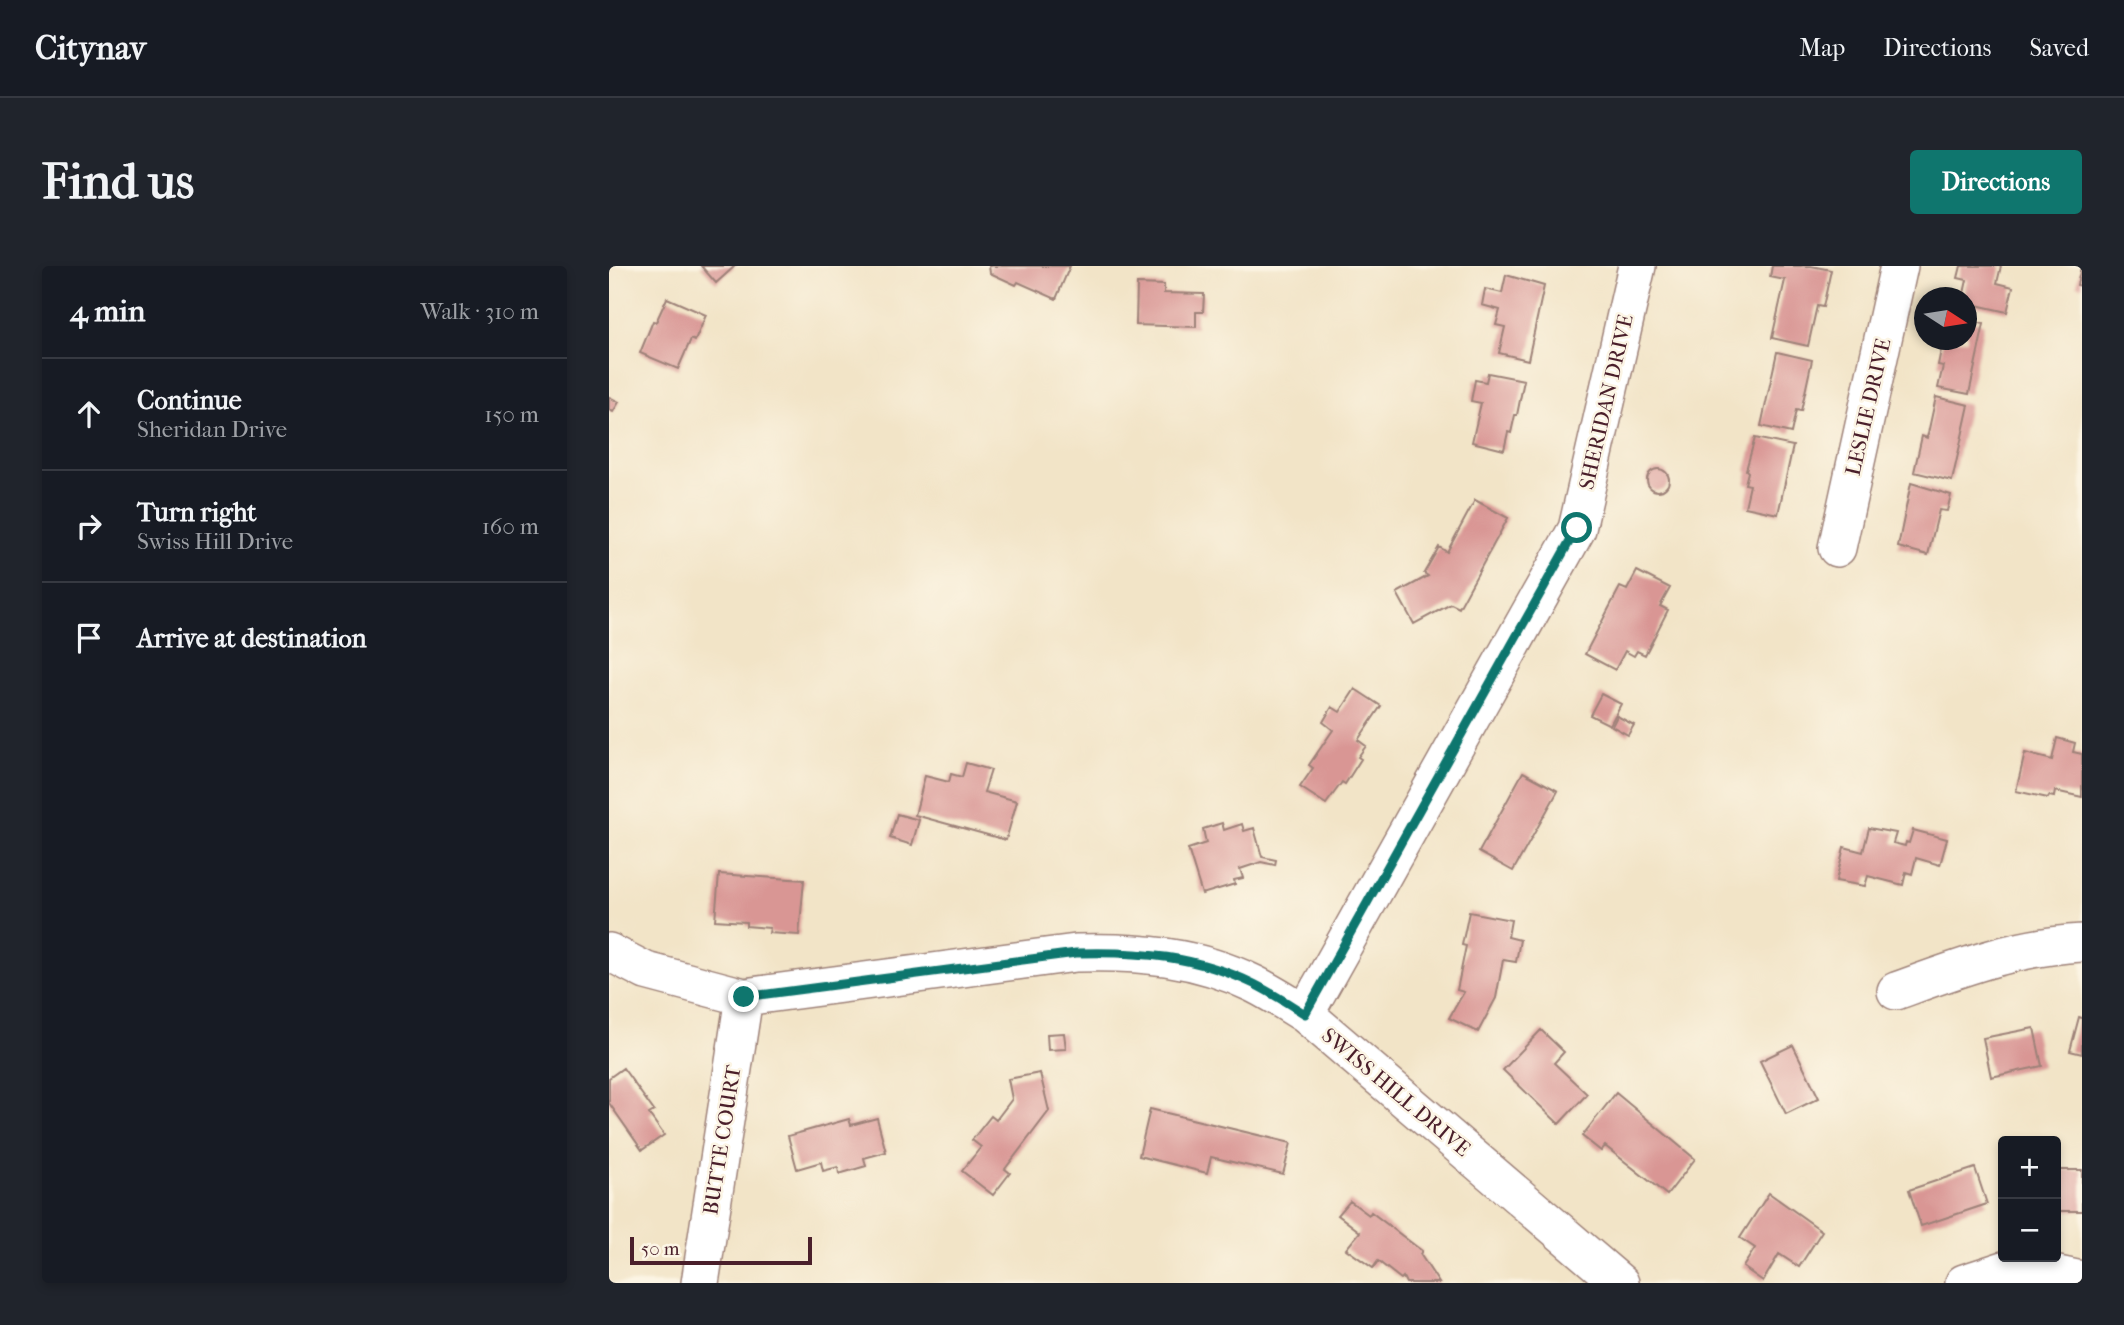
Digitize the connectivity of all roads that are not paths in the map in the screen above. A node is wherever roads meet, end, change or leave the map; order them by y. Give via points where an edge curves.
1 (1637, 266) edge
2 (1899, 266) edge
3 (1837, 548) dead end
4 (2082, 943) edge
5 (609, 952) edge
6 (1896, 991) dead end
7 (744, 997) junction
8 (1305, 1014) junction
9 (2082, 1280) edge
10 (700, 1283) edge
11 (1620, 1283) edge
12 (1964, 1283) edge

1 - 8 street, SHERIDAN DRIVE via 1577,528
2 - 3 street, LESLIE DRIVE
4 - 6 street via 1977,961
5 - 7 street, SWISS HILL DRIVE via 646,971
7 - 8 street, SWISS HILL DRIVE via 1076,953 1125,951 1211,967 1254,984
7 - 10 street, BUTTE COURT
8 - 11 street, SWISS HILL DRIVE
9 - 12 street via 2016,1266

